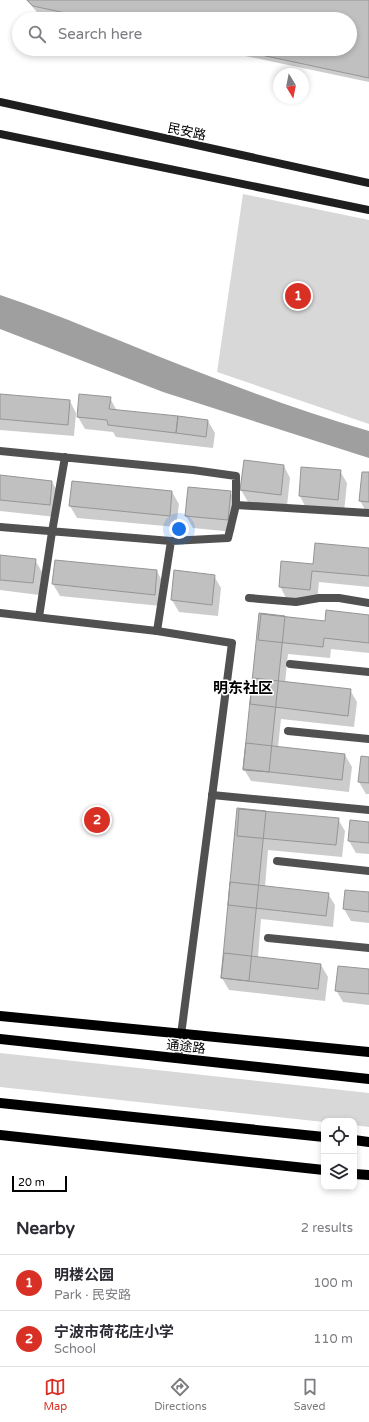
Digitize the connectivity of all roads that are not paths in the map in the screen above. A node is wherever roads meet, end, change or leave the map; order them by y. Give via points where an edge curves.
1 (0, 102) edge
2 (0, 134) edge
3 (369, 183) edge
4 (369, 210) edge
5 (0, 451) edge
6 (66, 457) junction
7 (236, 505) junction
8 (369, 513) edge
9 (0, 527) edge
10 (52, 532) junction
11 (171, 540) junction
12 (249, 598) dead end
13 (369, 603) edge
14 (0, 613) edge
15 (39, 617) junction
16 (157, 631) junction
17 (290, 664) dead end
18 (369, 672) edge
19 (288, 731) dead end
20 (369, 739) edge
21 (212, 795) junction
22 (369, 810) edge
23 (277, 861) dead end
24 (369, 871) edge
25 (268, 938) dead end
26 (369, 948) edge
27 (0, 1016) edge
28 (180, 1033) junction
29 (0, 1039) edge
30 (369, 1052) edge
31 (178, 1058) junction
32 (369, 1079) edge
33 (0, 1103) edge
34 (0, 1135) edge
35 (321, 1137) edge
36 (357, 1140) edge
37 (369, 1142) edge
38 (321, 1170) edge
39 (357, 1174) edge
40 (369, 1175) edge

1 - 3 main road, 民安路
2 - 4 main road
5 - 6 street
6 - 7 street via 236,476
6 - 10 street
7 - 8 street
7 - 11 street via 228,538
9 - 10 street
10 - 11 street
10 - 15 street
11 - 16 street
12 - 13 street via 296,602 339,598
14 - 15 street
15 - 16 street
16 - 21 street via 232,643
17 - 18 street
19 - 20 street
21 - 22 street
21 - 28 street
23 - 24 street
25 - 26 street
27 - 28 main road, 通途路
28 - 30 main road, 通途路
28 - 31 street
29 - 31 main road, 通途路
31 - 32 main road, 通途路
33 - 35 main road
34 - 38 main road
36 - 37 main road
39 - 40 main road

